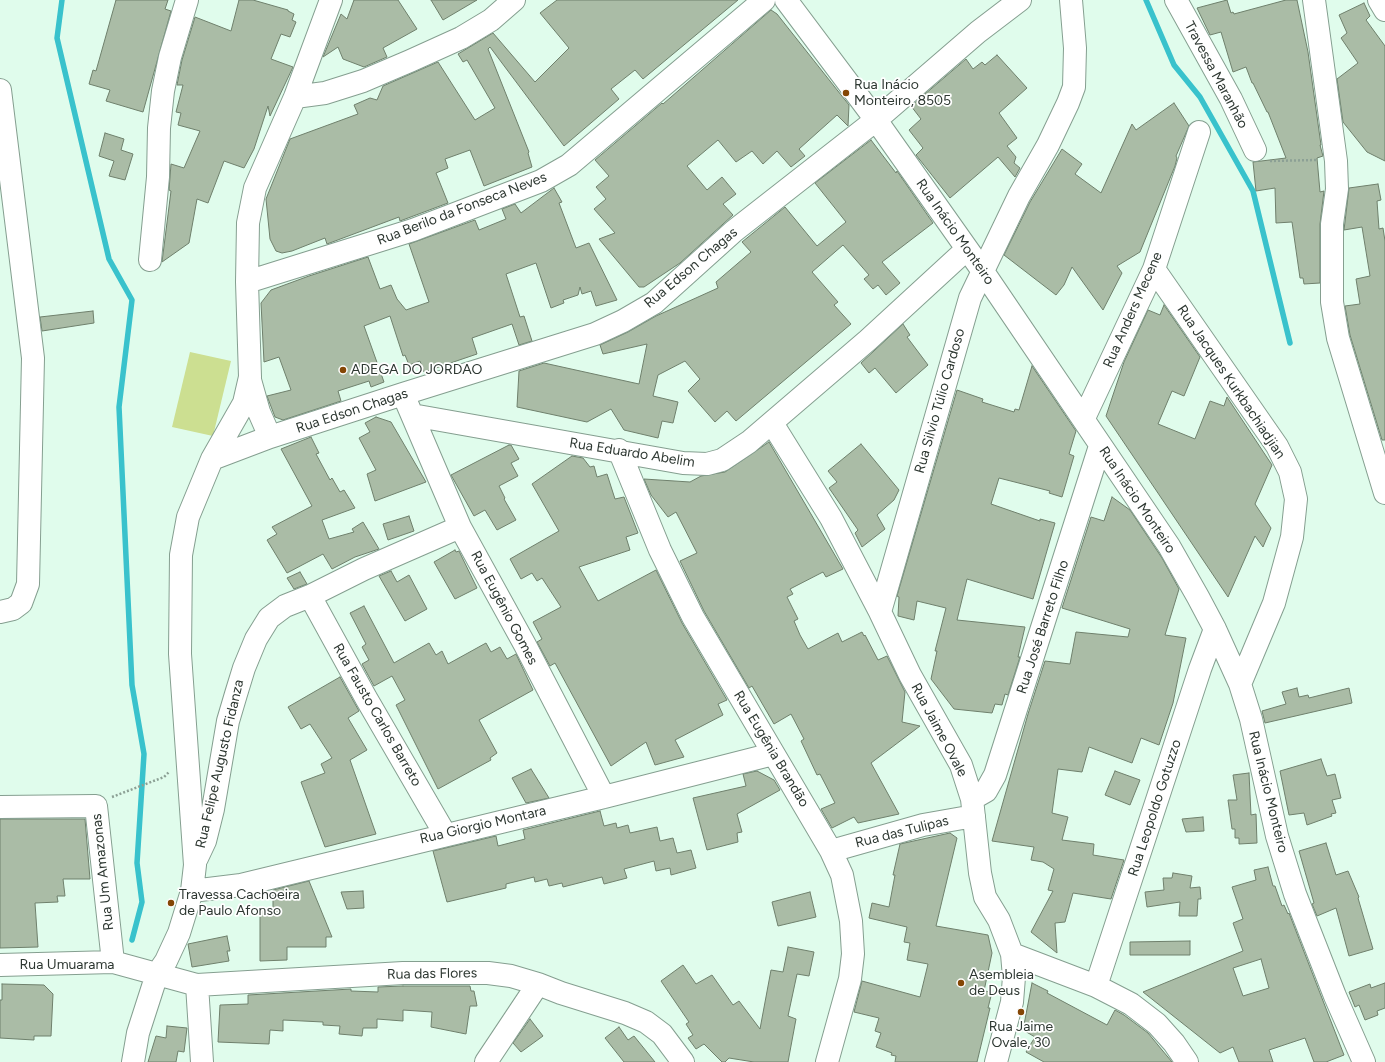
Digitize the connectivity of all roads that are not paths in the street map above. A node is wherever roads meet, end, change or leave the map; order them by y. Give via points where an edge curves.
1 (187, 0) edge
2 (331, 0) edge
3 (514, 0) edge
4 (764, 0) edge
5 (786, 0) edge
6 (1020, 0) edge
7 (1071, 0) edge
8 (1176, 0) edge
9 (1314, 0) edge
10 (1379, 0) edge
11 (1385, 10) edge
12 (0, 90) edge
13 (295, 97) junction
14 (876, 120) junction
15 (1199, 132) dead end
16 (1255, 150) road end
17 (967, 249) junction
18 (150, 260) dead end
19 (1154, 269) junction
20 (982, 270) junction
21 (247, 282) junction
22 (250, 377) junction
23 (403, 394) junction
24 (412, 415) junction
25 (1084, 418) junction
26 (772, 423) junction
27 (270, 437) junction
28 (1100, 446) junction
29 (619, 450) junction
30 (212, 459) junction
31 (1385, 493) edge
32 (460, 527) junction
33 (310, 596) junction
34 (0, 612) edge
35 (880, 612) junction
36 (1215, 629) junction
37 (1240, 684) junction
38 (773, 754) junction
39 (604, 797) junction
40 (0, 807) edge
41 (973, 808) junction
42 (445, 834) junction
43 (831, 851) junction
44 (195, 865) junction
45 (192, 891) junction
46 (1012, 954) junction
47 (113, 962) junction
48 (0, 965) edge
49 (157, 974) junction
50 (538, 984) junction
51 (198, 985) junction
52 (1096, 986) junction
53 (133, 1062) edge
54 (202, 1062) edge
55 (486, 1062) edge
56 (683, 1062) edge
57 (827, 1062) edge
58 (996, 1062) edge
59 (1187, 1062) edge
60 (1364, 1062) edge

1 - 18 street via 163,90
2 - 13 street
3 - 13 street via 491,20 461,38 410,61 363,81
4 - 21 street, Rua Berilo da Fonseca Neves via 569,165 541,181 413,230
5 - 14 street, Rua Inácio Monteiro
6 - 14 street, Rua Edson Chagas via 978,32
7 - 20 street, Rua Silvio Túlio Cardoso via 1075,48 1074,87 1048,145
8 - 16 street, Travessa Maranhão
9 - 31 street via 1336,161 1337,189 1332,224 1332,302 1338,338
10 - 11 street
12 - 34 street via 33,358 28,584 21,603 13,609
13 - 21 street via 256,188 248,224
14 - 17 street, Rua Inácio Monteiro
14 - 23 street, Rua Edson Chagas via 734,231 654,303 623,321 595,334
15 - 19 street, Rua Anders Mecene
17 - 20 street, Rua Inácio Monteiro
17 - 26 street, Rua Eduardo Abelim
19 - 25 street, Rua Anders Mecene
19 - 37 street, Rua Jacques Kurkbachiadjian via 1277,446 1292,479 1296,499 1292,537 1274,604
20 - 25 street, Rua Inácio Monteiro
20 - 35 street, Rua Silvio Túlio Cardoso via 964,319
21 - 22 street
22 - 27 street via 259,412
22 - 30 street via 244,403
23 - 24 street
23 - 27 street, Rua Edson Chagas
24 - 29 street, Rua Eduardo Abelim
24 - 32 street, Rua Eugênio Gomes
25 - 28 street, Rua Inácio Monteiro
26 - 29 street, Rua Eduardo Abelim via 722,460 707,464 683,463
26 - 35 street, Rua Jaime Ovale via 831,518
27 - 30 street, Rua Edson Chagas
28 - 36 street, Rua Inácio Monteiro via 1169,546
28 - 41 street, Rua José Barreto Filho via 995,775
29 - 38 street, Rua Eugênia Brandão via 660,550 693,617
30 - 44 street via 188,517 181,555 180,654
32 - 33 street, Rua Felipe Augusto Fidanza
32 - 39 street, Rua Eugênio Gomes
33 - 42 street, Rua Fausto Carlos Barreto
33 - 44 street, Rua Felipe Augusto Fidanza via 285,606 274,614 256,639 228,721 213,809 205,841
35 - 41 street, Rua Jaime Ovale via 910,675 961,765
36 - 37 street, Rua Inácio Monteiro
36 - 52 street, Rua Leopoldo Gotuzzo
37 - 60 street, Rua Inácio Monteiro via 1251,719 1277,836 1295,894
38 - 39 street, Rua Giorgio Montara
38 - 43 street, Rua Eugênia Brandão
39 - 42 street, Rua Giorgio Montara
40 - 47 street, Rua Um Amazonas via 96,806
41 - 43 street, Rua das Tulipas
41 - 46 street, Rua Jaime Ovale via 985,897 999,920
42 - 45 street, Rua Giorgio Montara via 241,885
43 - 57 street, Rua Eugênia Brandão via 842,875 847,896 852,954 850,979
44 - 45 street
45 - 49 street via 179,933
46 - 52 street
46 - 58 street, Rua Jaime Ovale via 1012,1002
47 - 48 street, Rua Umuarama
47 - 49 street, Rua Umuarama
49 - 51 street, Rua das Flores
49 - 53 street via 138,1033
50 - 51 street, Rua das Flores via 511,976 480,973 404,973
50 - 55 street
50 - 56 street, Rua das Flores via 646,1022 662,1034
51 - 54 street
52 - 59 street via 1131,1004 1157,1024

